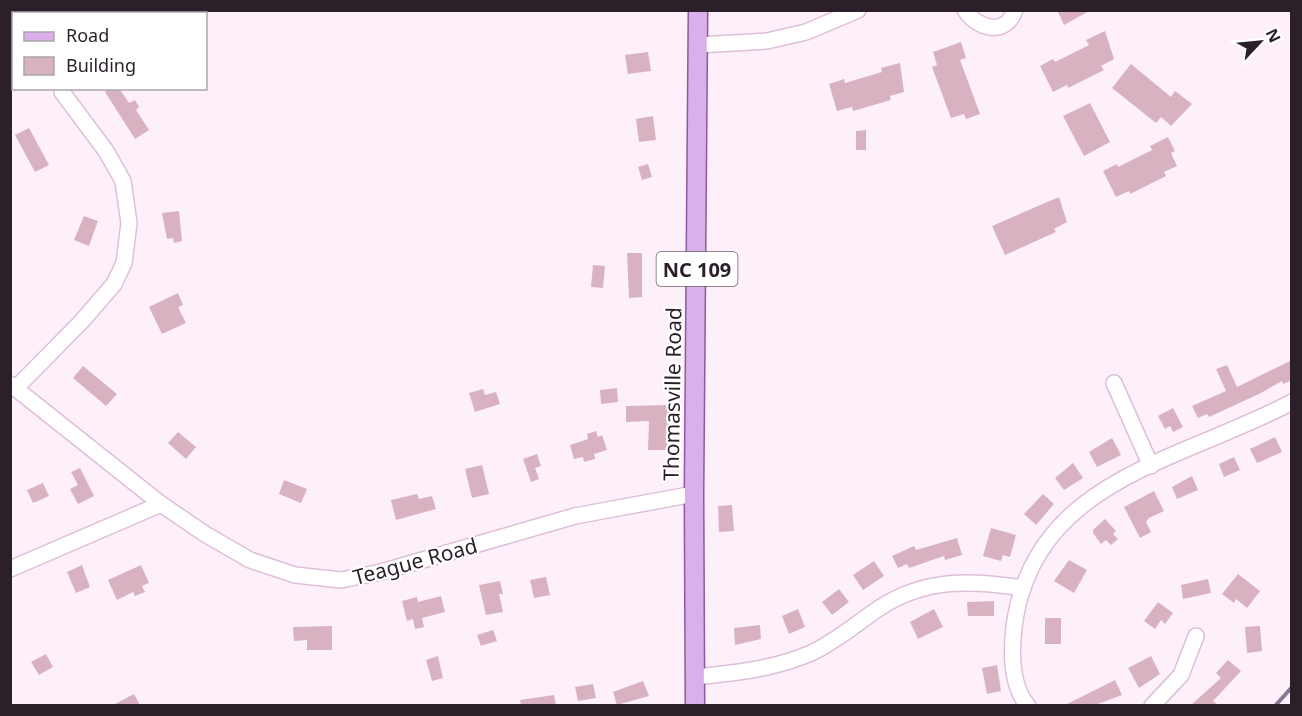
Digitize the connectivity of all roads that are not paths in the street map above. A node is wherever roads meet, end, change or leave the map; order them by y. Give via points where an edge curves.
1 (698, 10) edge
2 (858, 10) edge
3 (951, 10) edge
4 (1015, 10) edge
5 (968, 16) edge
6 (698, 45) junction
7 (62, 92) dead end
8 (1114, 383) dead end
9 (13, 386) edge
10 (1290, 407) edge
11 (1151, 466) junction
12 (693, 494) junction
13 (161, 504) junction
14 (10, 569) edge
15 (1023, 588) junction
16 (1196, 636) dead end
17 (695, 677) junction
18 (695, 705) edge
19 (1028, 705) edge
20 (1152, 705) edge

1 - 6 main road, Thomasville Road / NC 109
2 - 6 street via 806,32 767,41
3 - 5 street
4 - 5 street via 1005,24 994,28 982,27
6 - 12 main road, Thomasville Road / NC 109
7 - 9 street via 123,181 129,223 124,263 114,284 89,314
8 - 11 street
9 - 13 street, Teague Road
10 - 11 street
11 - 15 street via 1095,494 1066,517 1038,554
12 - 13 street, Teague Road via 575,516 341,580 295,575 250,560
12 - 17 main road, Thomasville Road / NC 109
13 - 14 street
15 - 17 street via 982,581 926,587 893,600 826,645 800,657 742,672
15 - 19 street via 1013,650 1019,696
16 - 20 street via 1181,675
17 - 18 main road, Thomasville Road / NC 109

